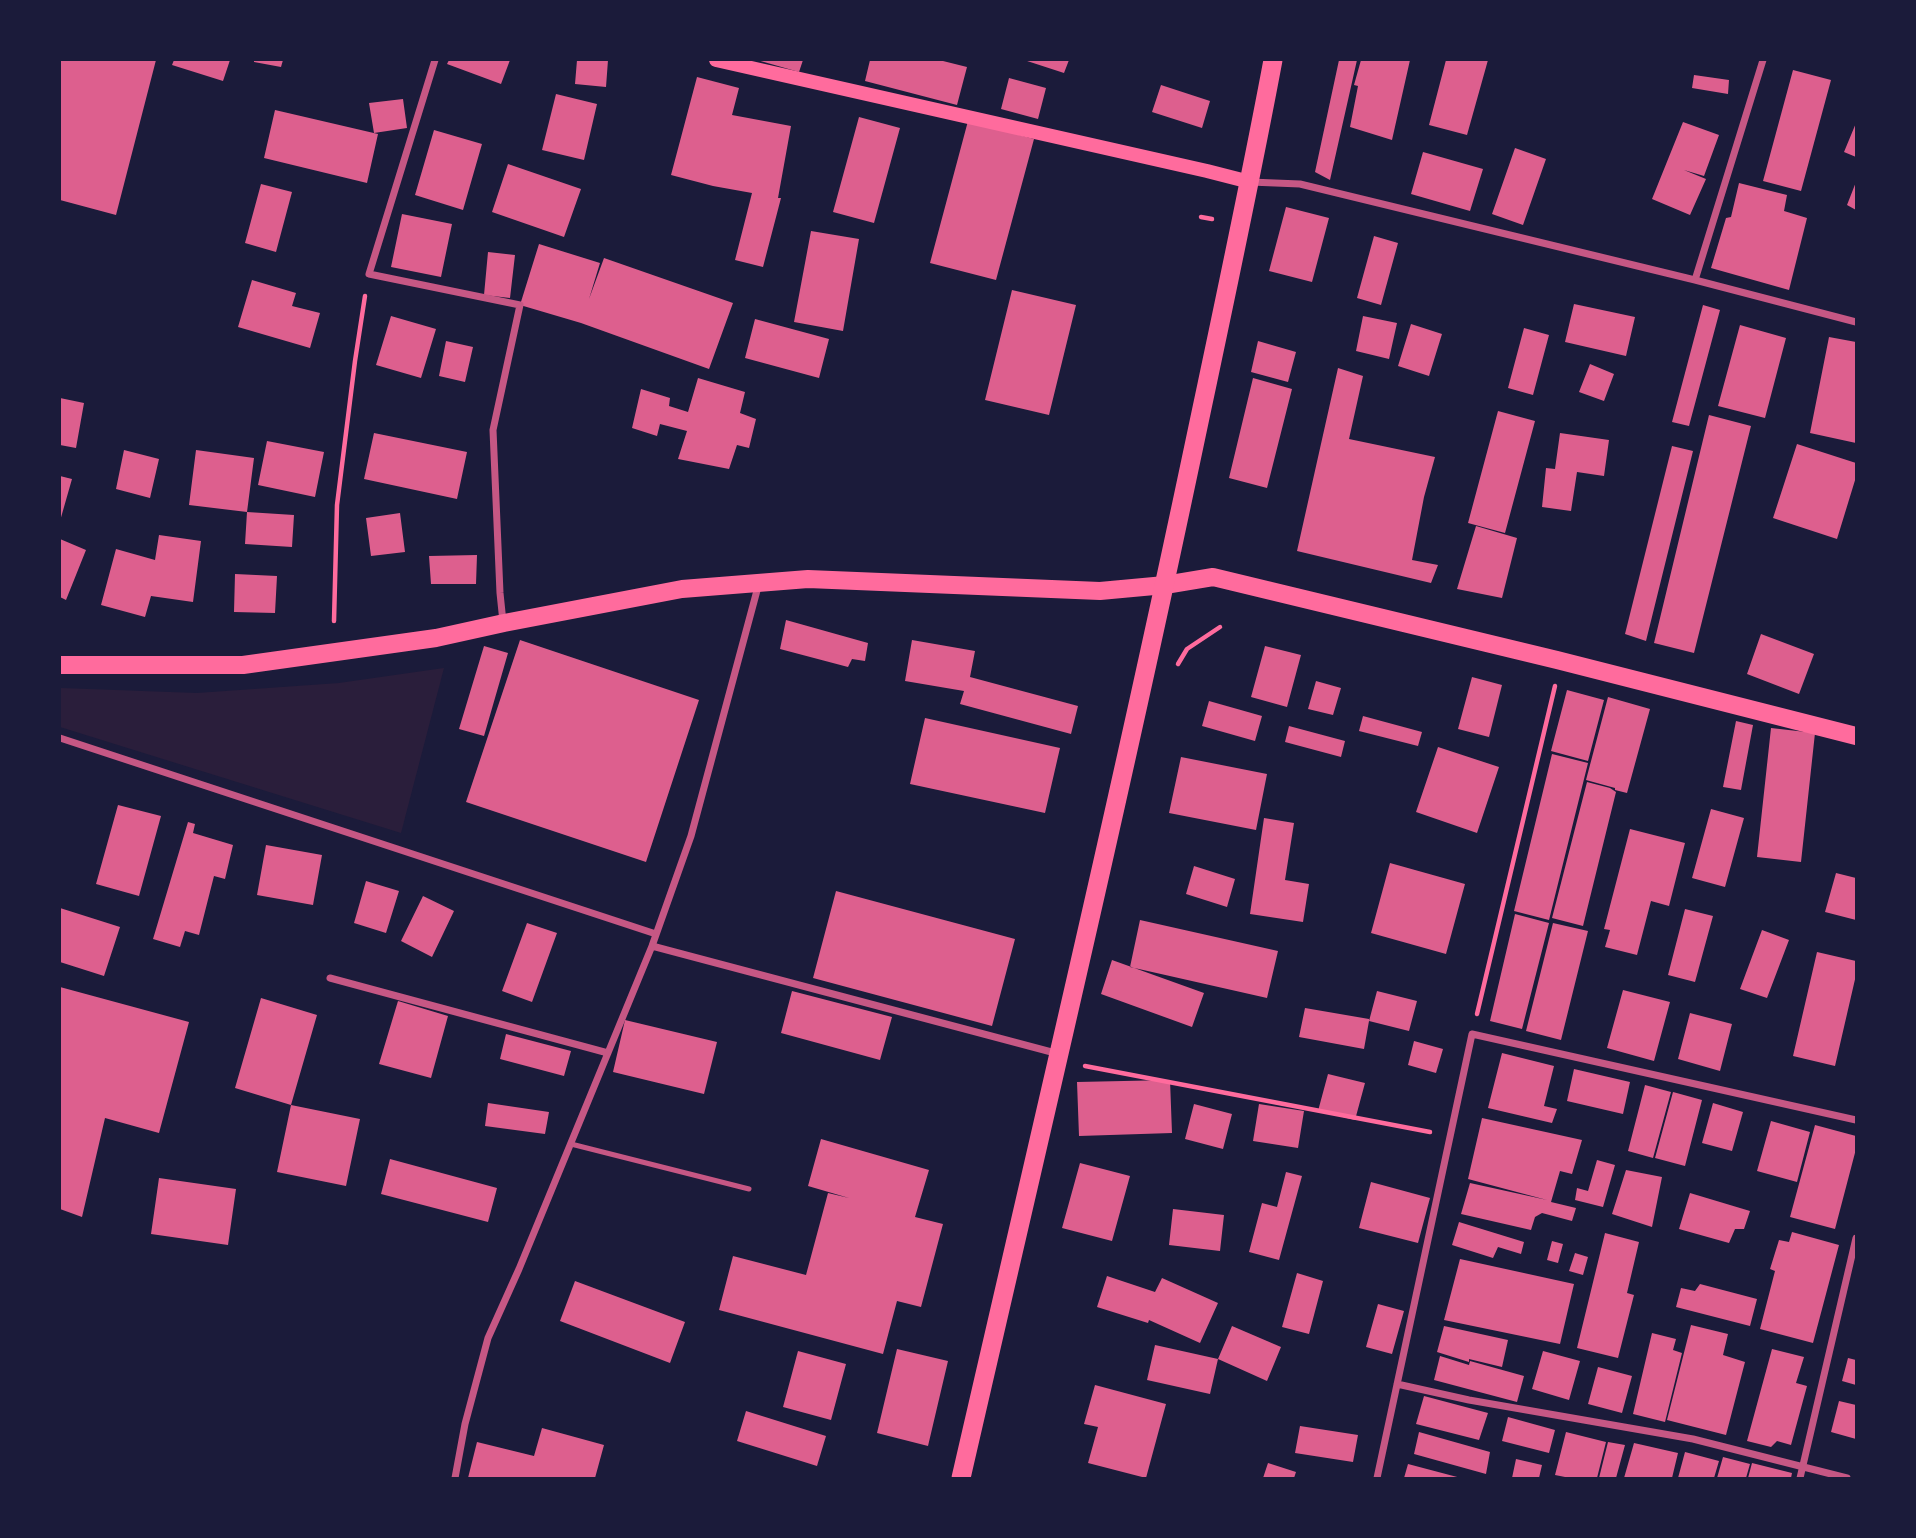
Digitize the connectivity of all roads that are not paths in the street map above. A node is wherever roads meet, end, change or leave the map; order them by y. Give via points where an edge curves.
1 (435, 60) edge
2 (716, 60) edge
3 (1273, 60) edge
4 (1763, 60) edge
5 (1250, 182) junction
6 (1695, 280) junction
7 (1857, 323) edge
8 (760, 583) junction
9 (1165, 585) junction
10 (503, 623) junction
11 (60, 664) edge
12 (1857, 736) edge
13 (60, 738) edge
14 (656, 934) junction
15 (652, 946) junction
16 (330, 978) dead end
17 (608, 1053) junction
18 (1058, 1057) junction
19 (1857, 1120) edge
20 (571, 1144) junction
21 (749, 1189) dead end
22 (1857, 1238) edge
23 (1397, 1384) junction
24 (1803, 1466) junction
25 (455, 1479) edge
26 (961, 1479) edge
27 (1377, 1479) edge
28 (1800, 1479) edge
29 (1847, 1479) edge

1 - 10 street via 369,274 520,304 493,430
2 - 5 main road
3 - 5 highway
4 - 6 street
5 - 6 street via 1300,184
5 - 9 highway
6 - 7 street
8 - 9 main road via 808,579 1100,591
8 - 10 main road via 682,589
8 - 14 street via 691,836
9 - 12 main road via 1213,577
9 - 18 highway
10 - 11 main road via 436,638 243,665
13 - 14 street
14 - 15 street
15 - 17 street
15 - 18 street
16 - 17 street
17 - 20 street
18 - 26 highway
19 - 23 street via 1472,1034
20 - 21 lane
20 - 25 street via 488,1338
22 - 24 street
23 - 24 street via 1693,1439
23 - 27 street
24 - 28 street
24 - 29 street

